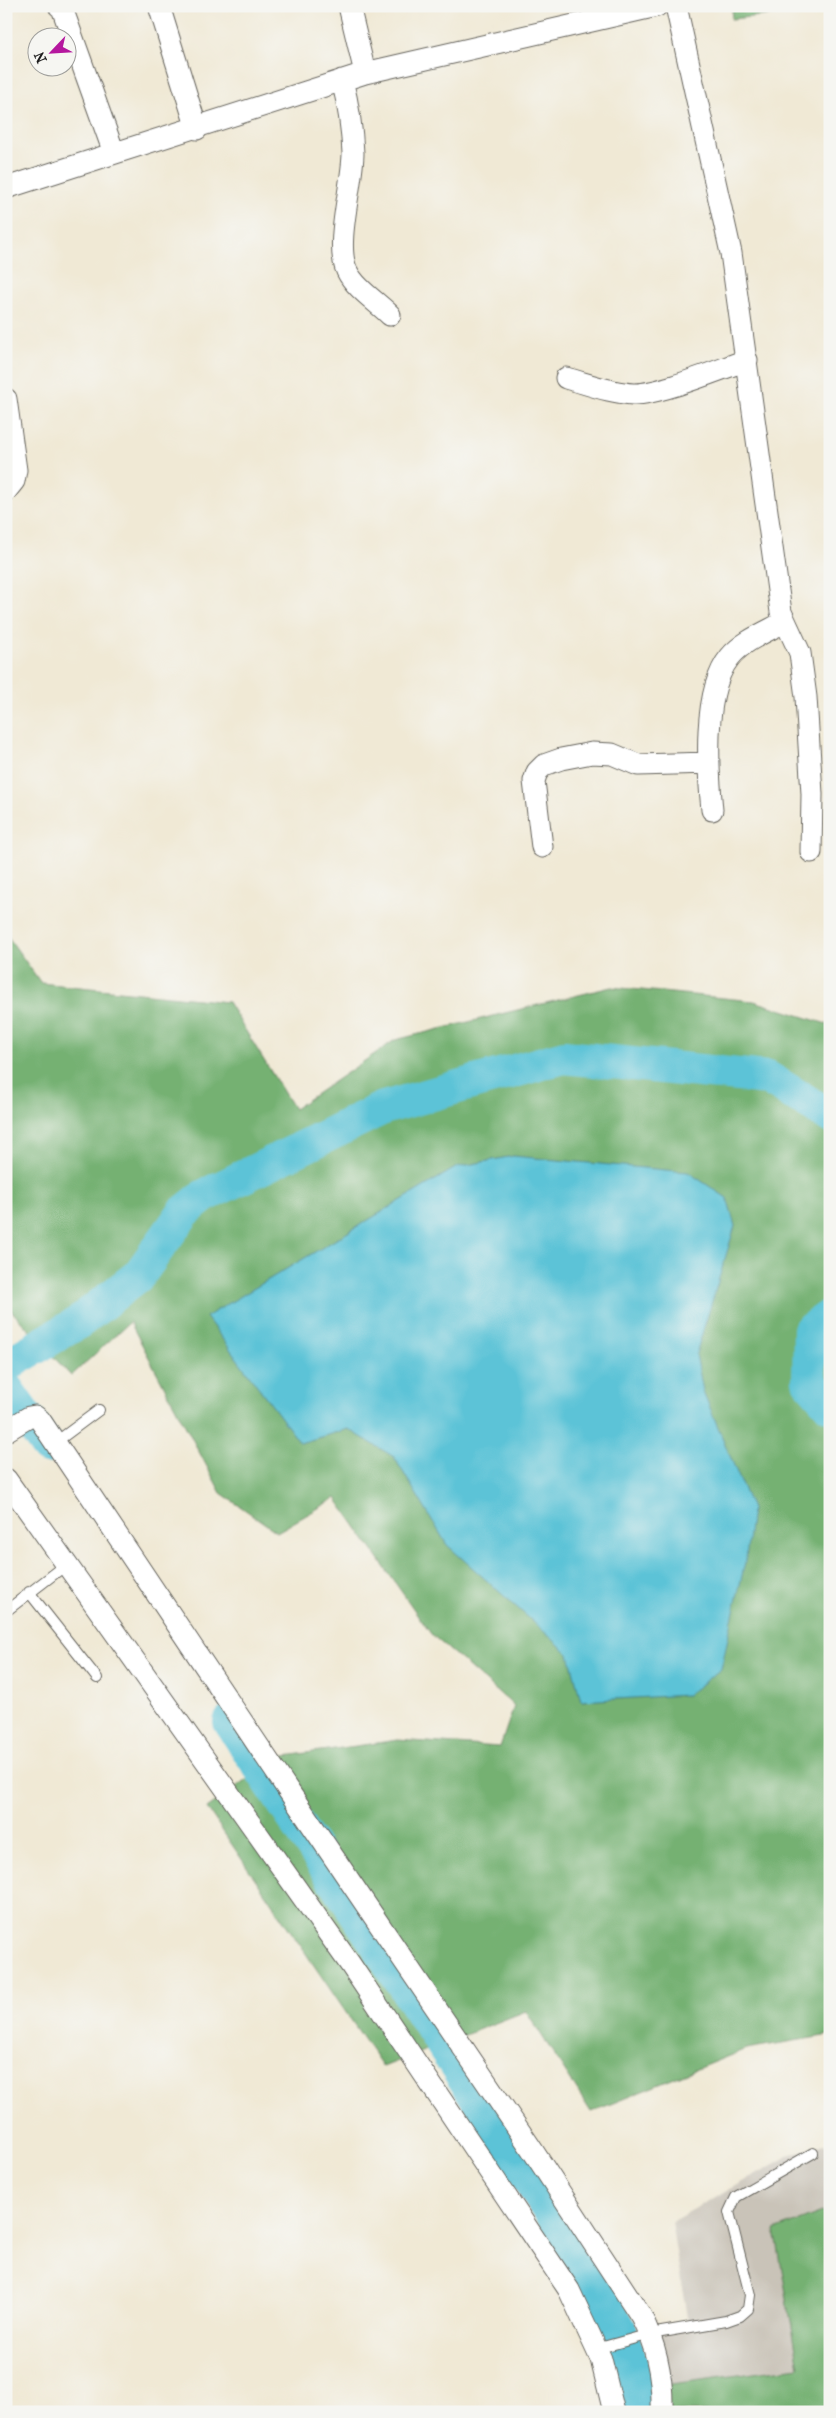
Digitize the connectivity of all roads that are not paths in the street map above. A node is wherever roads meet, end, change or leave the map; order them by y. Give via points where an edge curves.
1 (59, 6) edge
2 (159, 6) edge
3 (349, 6) edge
4 (656, 6) edge
5 (676, 6) edge
6 (366, 73) junction
7 (342, 80) junction
8 (197, 129) junction
9 (114, 153) junction
10 (6, 188) edge
11 (390, 315) dead end
12 (747, 360) junction
13 (566, 378) dead end
14 (6, 399) edge
15 (6, 491) edge
16 (784, 622) junction
17 (709, 762) junction
18 (712, 810) dead end
19 (542, 847) dead end
20 (811, 852) dead end
21 (99, 1410) dead end
22 (6, 1431) edge
23 (56, 1442) junction
24 (6, 1479) edge
25 (67, 1564) junction
26 (28, 1592) junction
27 (6, 1611) edge
28 (97, 1678) dead end
29 (813, 2153) dead end
30 (644, 2336) junction
31 (602, 2348) junction
32 (614, 2412) edge
33 (662, 2412) edge

1 - 9 street
2 - 8 street
3 - 6 street
4 - 6 street
5 - 12 street via 731,253
6 - 7 street
7 - 8 street
7 - 11 street via 353,153 344,261 354,282
8 - 9 street
9 - 10 street
12 - 13 street via 653,392 634,394 614,392
12 - 16 street
14 - 15 street via 16,470 14,481
16 - 17 street via 748,642 724,666 714,694
16 - 20 street via 800,653 806,697 813,815
17 - 18 street
17 - 19 street via 638,765 603,752 544,765 534,781
21 - 23 lane
22 - 23 street via 35,1416
23 - 30 street via 530,2145 641,2316
24 - 25 street
25 - 26 lane
25 - 31 street via 356,1972 569,2290
26 - 27 lane
26 - 28 lane
29 - 30 lane via 736,2197 732,2204 729,2212 750,2295 748,2309 726,2321
30 - 31 lane
30 - 33 street via 658,2362
31 - 32 street

